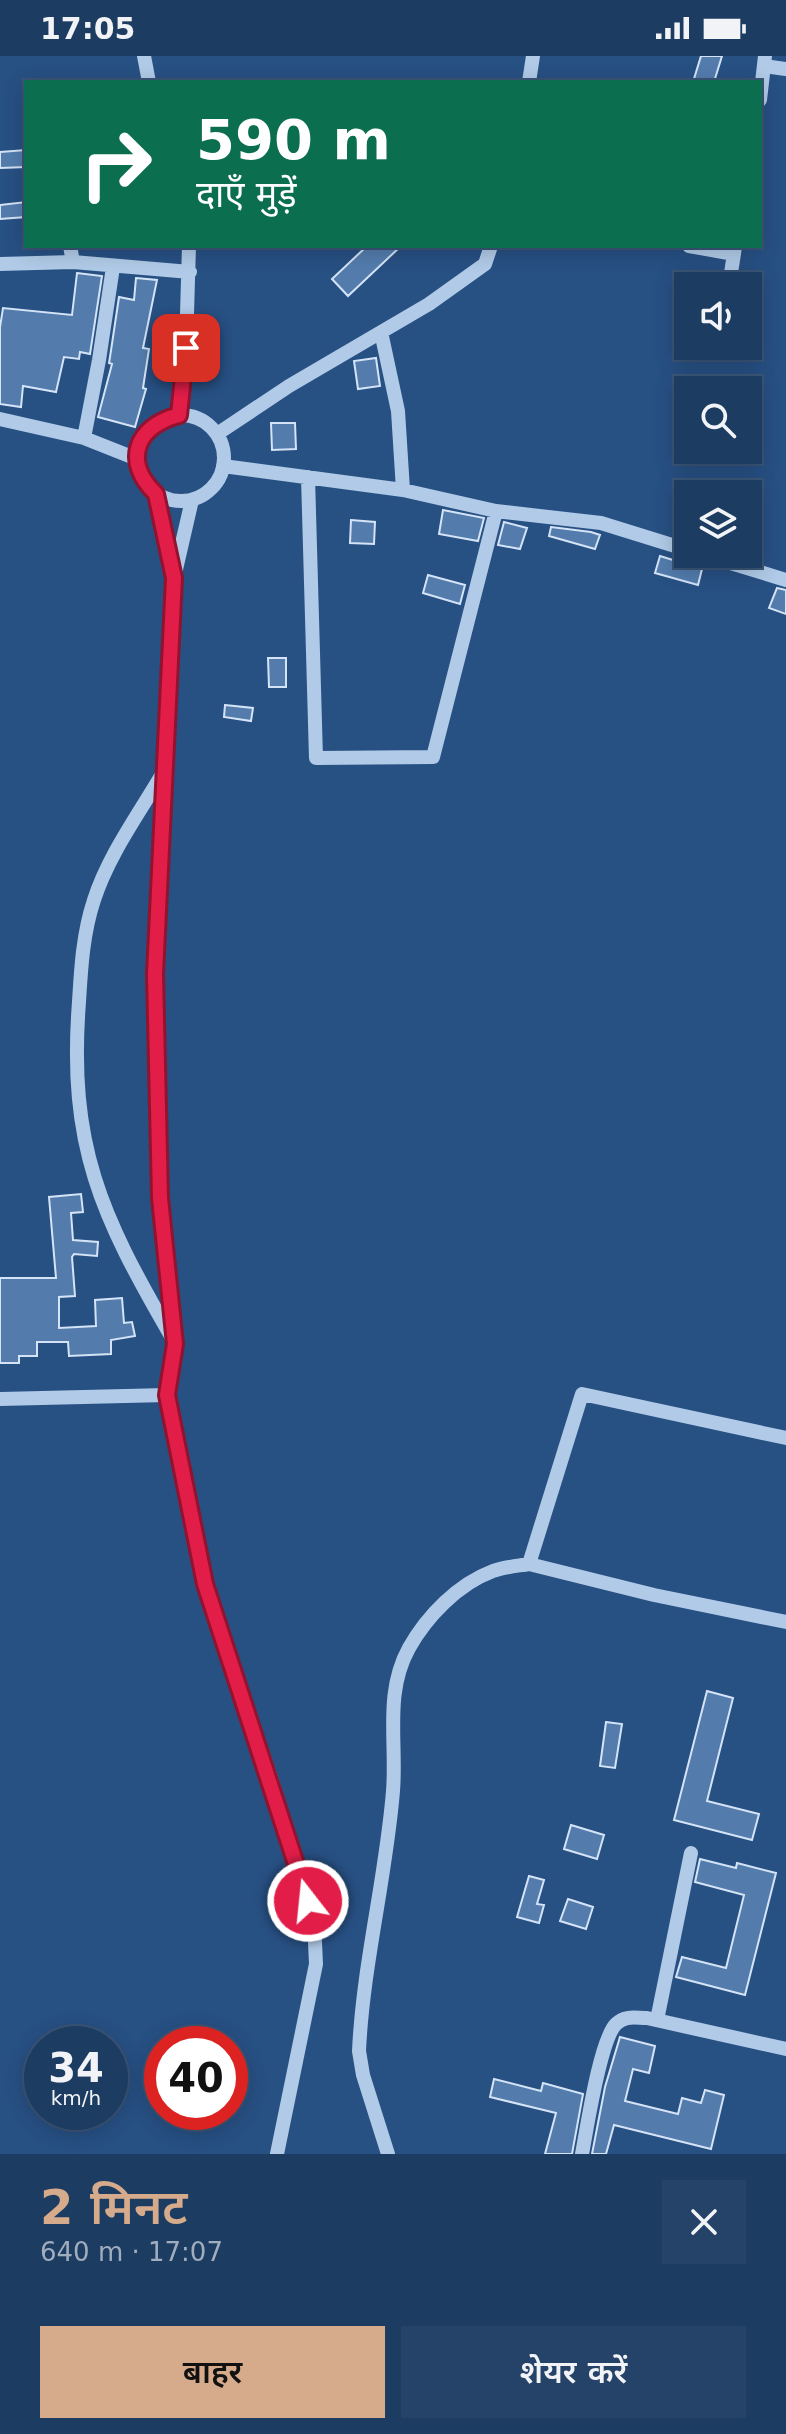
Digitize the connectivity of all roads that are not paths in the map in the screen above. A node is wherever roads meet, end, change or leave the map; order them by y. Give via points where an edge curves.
1 (144, 56) edge
2 (533, 56) edge
3 (764, 61) edge
4 (786, 69) edge
5 (149, 80) edge
6 (529, 80) edge
7 (70, 248) edge
8 (189, 248) edge
9 (490, 248) edge
10 (712, 248) edge
11 (734, 250) edge
12 (73, 262) junction
13 (0, 264) edge
14 (113, 267) junction
15 (190, 272) junction
16 (731, 272) edge
17 (381, 332) junction
18 (179, 415) junction
19 (0, 419) edge
20 (217, 434) junction
21 (84, 438) junction
22 (137, 459) junction
23 (223, 466) junction
24 (308, 477) junction
25 (403, 490) junction
26 (156, 494) junction
27 (192, 500) junction
28 (496, 511) junction
29 (674, 546) edge
30 (747, 568) edge
31 (174, 578) junction
32 (786, 580) edge
33 (163, 771) junction
34 (175, 1344) junction
35 (167, 1395) junction
36 (0, 1399) edge
37 (786, 1438) edge
38 (529, 1564) junction
39 (786, 1622) edge
40 (691, 1853) dead end
41 (657, 2020) junction
42 (786, 2049) edge
43 (277, 2154) edge
44 (388, 2154) edge
45 (582, 2154) edge

1 - 5 street
2 - 6 street
3 - 4 street
7 - 12 street
8 - 15 street
9 - 17 street via 485,264
10 - 11 street
11 - 16 street
12 - 13 street
12 - 14 street
14 - 15 street
14 - 21 street
15 - 18 street
17 - 20 street
17 - 25 street via 399,422
18 - 20 street via 204,421
18 - 22 street via 146,431
19 - 21 street
20 - 23 street
21 - 22 street
22 - 26 street via 146,484
23 - 24 street
23 - 27 street via 214,487
24 - 25 street
24 - 28 street via 316,758 433,757
25 - 28 street
26 - 27 street
26 - 31 street
27 - 31 street
28 - 29 street via 601,523
30 - 32 street
31 - 33 street
33 - 34 street via 155,974 160,1198
33 - 34 street via 94,898 84,941 77,1103 107,1217
34 - 35 street
35 - 36 street
35 - 43 street via 205,1584 314,1921 316,1964
37 - 38 street via 582,1394
38 - 39 street
38 - 44 street via 493,1571 458,1590 425,1622 396,1684 393,1790 359,2051
40 - 41 street
41 - 42 street
41 - 45 street via 628,2017 615,2024 606,2043

